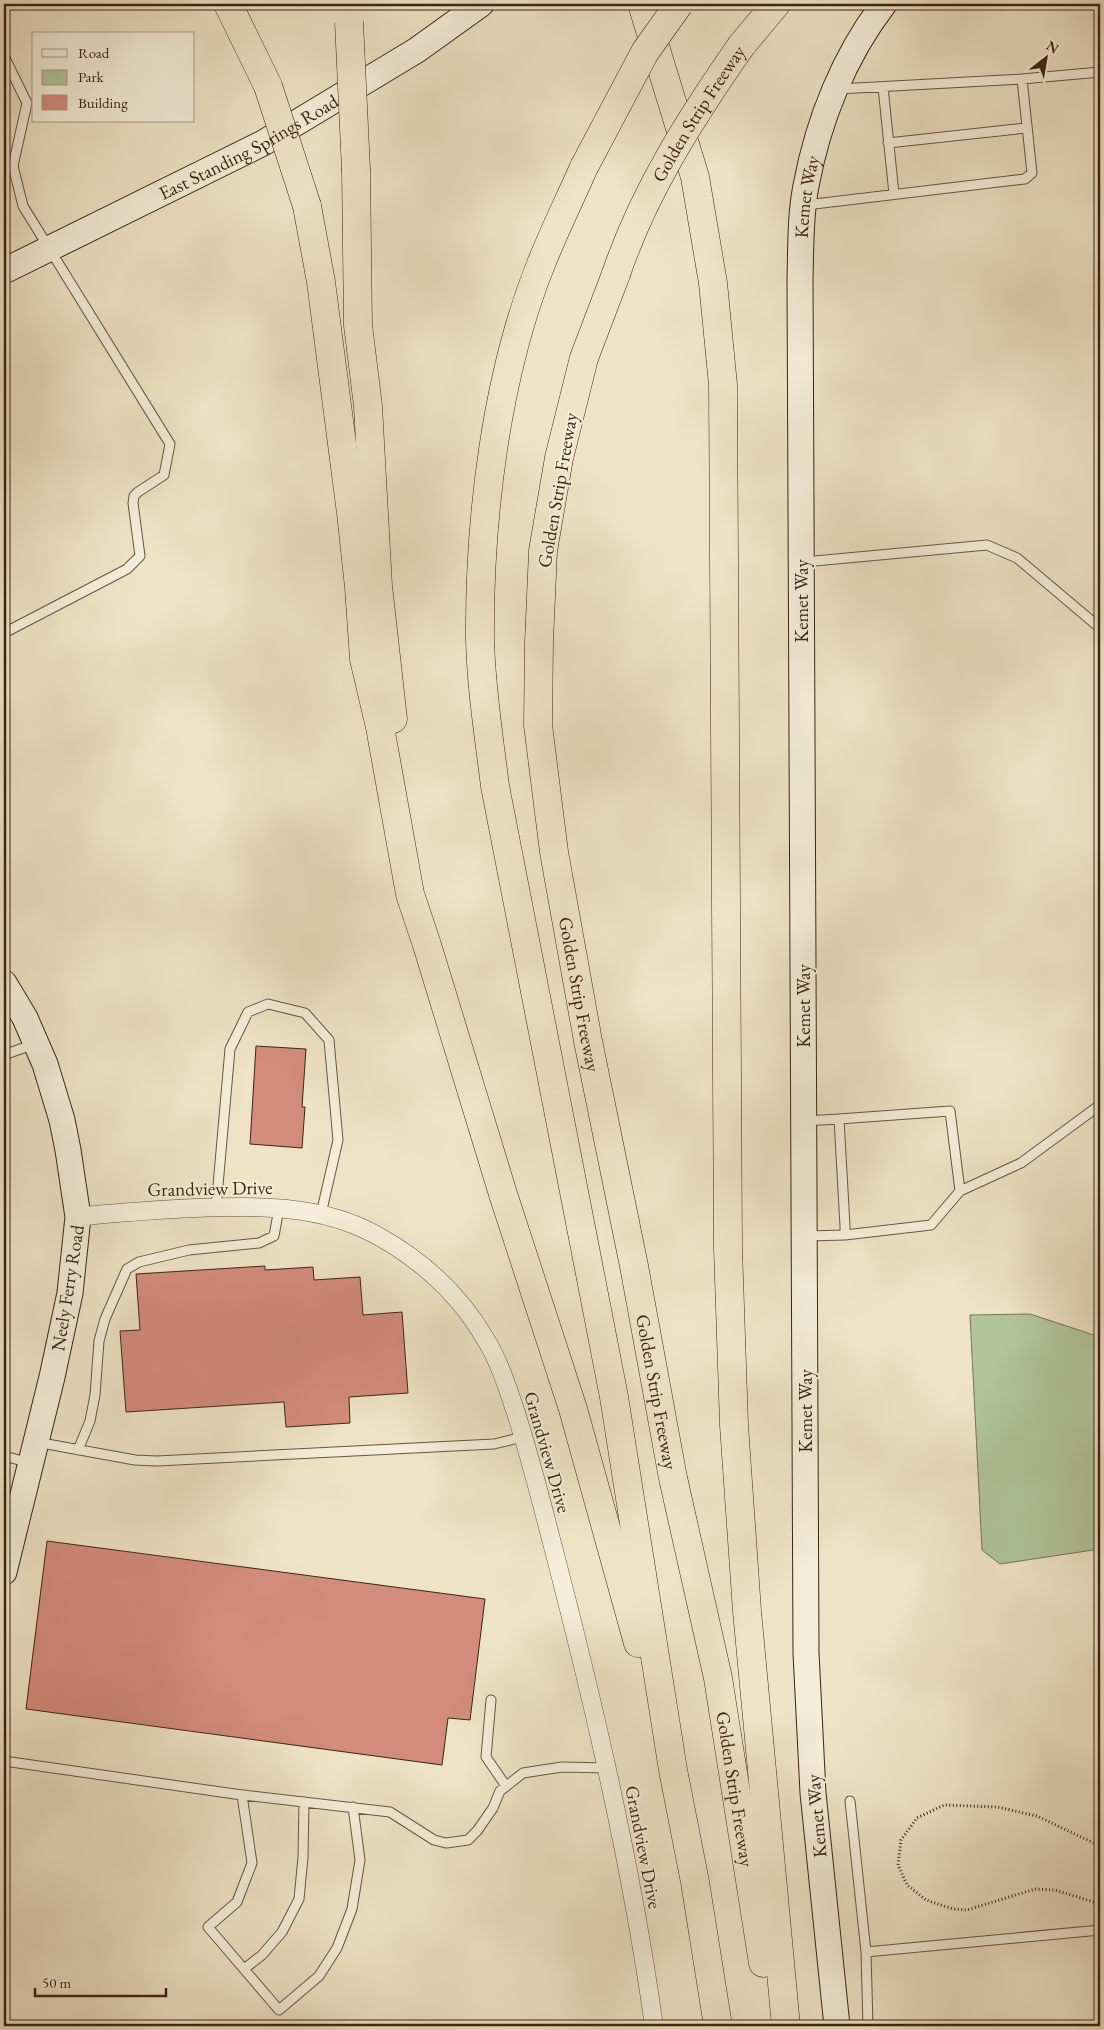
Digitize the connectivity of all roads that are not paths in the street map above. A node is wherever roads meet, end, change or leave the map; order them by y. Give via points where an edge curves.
1 (228, 4) edge
2 (481, 4) edge
3 (679, 4) edge
4 (776, 4) edge
5 (884, 4) edge
6 (642, 10) edge
7 (349, 13) edge
8 (4, 56) edge
9 (1100, 72) edge
10 (1022, 79) junction
11 (883, 88) junction
12 (836, 89) junction
13 (1026, 128) junction
14 (888, 143) junction
15 (894, 194) junction
16 (803, 205) junction
17 (49, 249) junction
18 (4, 271) edge
19 (801, 562) junction
20 (1100, 628) edge
21 (4, 633) edge
22 (410, 894) junction
23 (4, 983) edge
24 (36, 1044) junction
25 (4, 1055) edge
26 (1100, 1105) edge
27 (840, 1119) junction
28 (804, 1121) junction
29 (960, 1191) junction
30 (216, 1208) junction
31 (279, 1208) junction
32 (321, 1214) junction
33 (78, 1217) junction
34 (845, 1235) junction
35 (804, 1236) junction
36 (523, 1436) junction
37 (78, 1450) junction
38 (33, 1453) junction
39 (4, 1456) edge
40 (4, 1572) edge
41 (491, 1700) dead end
42 (4, 1761) edge
43 (607, 1768) junction
44 (673, 1770) junction
45 (506, 1786) junction
46 (242, 1795) junction
47 (850, 1801) dead end
48 (304, 1802) junction
49 (353, 1807) junction
50 (1100, 1930) edge
51 (866, 1952) junction
52 (244, 1969) junction
53 (654, 2026) edge
54 (718, 2026) edge
55 (774, 2026) edge
56 (786, 2026) edge
57 (837, 2026) edge
58 (868, 2026) edge

1 - 22 highway, bridge via 268,86 307,206 351,513 364,659 380,727
2 - 17 street, East Standing Springs Road via 417,50 263,143
3 - 44 highway, bridge via 645,52 584,167 526,306 508,373 486,502 480,641 495,786 614,1397
4 - 55 highway, Golden Strip Freeway, bridge via 741,46 697,109 651,191 624,250 584,358 559,458 544,551 538,725 554,852 588,1041 673,1478 718,1678
5 - 12 street, Kemet Way via 851,54
6 - 56 highway via 694,177 713,283 723,385 728,1238 734,1425 747,1611
7 - 22 highway, bridge via 358,325 368,406 378,586
8 - 17 lane via 27,103 14,166 23,206
9 - 10 lane
10 - 11 lane
10 - 13 lane
11 - 12 lane
11 - 14 lane
12 - 16 street, Kemet Way via 817,137
13 - 14 lane
13 - 15 lane via 1032,173 1025,179
14 - 15 lane
15 - 16 lane
16 - 19 street, Kemet Way via 800,278
17 - 18 street, East Standing Springs Road
17 - 21 lane via 170,444 164,475 134,496 140,556 127,569
19 - 20 lane via 986,545 1017,558
19 - 28 street, Kemet Way
22 - 44 highway via 573,1409
23 - 24 street, Neely Ferry Road
24 - 25 lane
24 - 33 street, Neely Ferry Road via 62,1120
26 - 29 lane via 1021,1163
27 - 28 lane
27 - 29 lane via 950,1110
27 - 34 lane
28 - 35 street, Kemet Way
29 - 34 lane via 931,1225
30 - 31 street, Grandview Drive
30 - 32 lane via 230,1049 248,1012 268,1004 305,1013 330,1040 338,1140
30 - 33 street, Grandview Drive via 120,1211
31 - 32 street, Grandview Drive
31 - 37 lane via 274,1236 259,1243 189,1250 139,1262 126,1269 103,1326 96,1356 95,1395 90,1421
32 - 36 street, Grandview Drive via 354,1224 399,1248 456,1297 495,1355
33 - 38 street, Neely Ferry Road via 70,1293
34 - 35 lane
35 - 57 street, Kemet Way via 809,1730
36 - 37 lane via 494,1444 157,1461
36 - 43 street, Grandview Drive via 572,1618
37 - 38 lane
38 - 39 lane
38 - 40 street, Neely Ferry Road
41 - 45 lane via 486,1757
42 - 46 lane
43 - 45 lane via 562,1767 523,1774
43 - 53 street, Grandview Drive
44 - 54 highway
45 - 49 lane via 468,1840 446,1843 434,1840 394,1813
46 - 48 lane
46 - 52 lane via 252,1864 236,1902 208,1927
47 - 51 lane
48 - 49 lane
48 - 52 lane via 299,1899 282,1932 262,1955
49 - 52 lane via 360,1860 352,1909 336,1948 319,1976 279,2010
50 - 51 lane
51 - 58 lane

